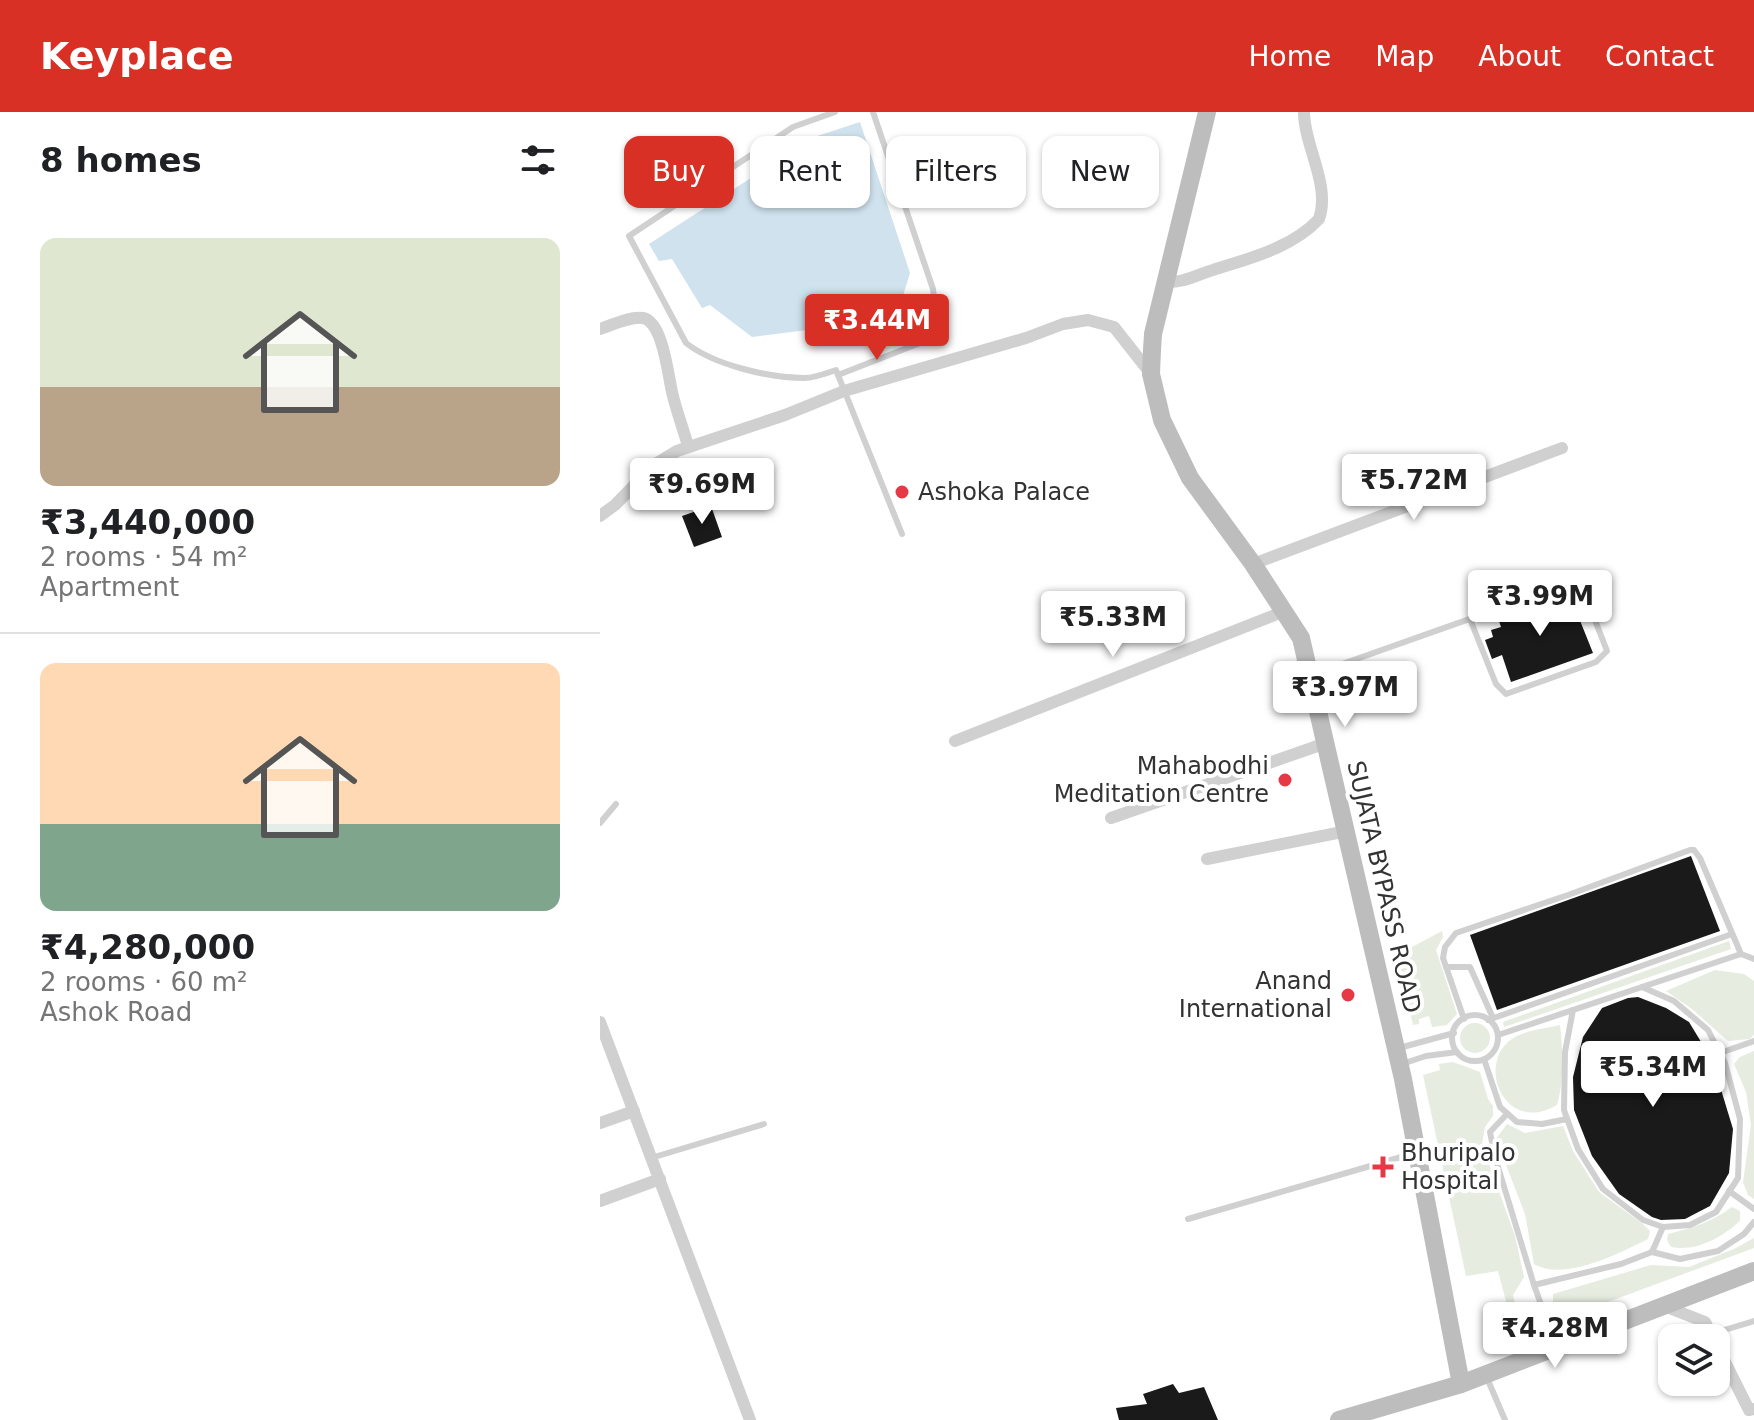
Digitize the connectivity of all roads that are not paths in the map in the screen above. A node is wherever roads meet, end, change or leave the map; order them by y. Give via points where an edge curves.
1 (835, 112) edge
2 (873, 112) edge
3 (1207, 112) edge
4 (1304, 112) edge
5 (1176, 282) junction
6 (600, 329) edge
7 (1151, 374) junction
8 (838, 375) junction
9 (844, 391) junction
10 (688, 446) junction
11 (1562, 448) dead end
12 (600, 516) edge
13 (902, 534) dead end
14 (1253, 564) junction
15 (1285, 611) junction
16 (1470, 619) junction
17 (1310, 676) junction
18 (955, 741) dead end
19 (1326, 743) junction
20 (616, 804) dead end
21 (1111, 818) dead end
22 (600, 823) edge
23 (1347, 831) junction
24 (1207, 859) dead end
25 (1732, 934) junction
26 (1741, 954) junction
27 (1754, 958) edge
28 (1446, 967) junction
29 (1642, 987) junction
30 (1573, 1010) junction
31 (1464, 1019) junction
32 (1491, 1019) junction
33 (600, 1022) edge
34 (1454, 1033) junction
35 (1498, 1035) junction
36 (1754, 1041) edge
37 (1457, 1052) junction
38 (1720, 1053) junction
39 (606, 1056) edge
40 (1398, 1057) junction
41 (1484, 1059) junction
42 (634, 1111) junction
43 (1507, 1114) junction
44 (1567, 1119) junction
45 (600, 1123) edge
46 (764, 1124) dead end
47 (1417, 1152) junction
48 (651, 1158) junction
49 (660, 1179) junction
50 (1729, 1191) junction
51 (600, 1201) edge
52 (1754, 1209) edge
53 (1188, 1219) dead end
54 (1754, 1222) edge
55 (1663, 1227) junction
56 (1652, 1252) junction
57 (1754, 1271) edge
58 (1534, 1285) junction
59 (1664, 1306) junction
60 (1754, 1321) edge
61 (1706, 1324) edge
62 (1730, 1332) edge
63 (1556, 1347) junction
64 (1730, 1373) edge
65 (1486, 1374) junction
66 (1461, 1384) junction
67 (1754, 1409) edge
68 (750, 1420) edge
69 (1339, 1420) edge
70 (1505, 1420) edge

1 - 8 lane via 793,127 629,236 686,343 701,355 743,369 807,378 836,370
2 - 8 lane via 933,289 936,314 920,343
3 - 5 street, SUJATA BYPASS ROAD
4 - 5 street via 1317,168 1319,219 1298,238
5 - 7 street, SUJATA BYPASS ROAD via 1153,334
6 - 10 street via 641,318 655,328
7 - 9 street via 1114,327 1088,320
7 - 14 street, SUJATA BYPASS ROAD via 1162,420 1179,458
8 - 9 lane
9 - 10 street
9 - 13 lane
10 - 12 street via 654,465
11 - 14 street
14 - 15 street, SUJATA BYPASS ROAD
15 - 17 street, SUJATA BYPASS ROAD via 1301,638
15 - 18 street
16 - 16 lane via 1569,586 1586,597 1607,651 1596,662 1506,694 1496,684
16 - 17 lane
17 - 19 street, SUJATA BYPASS ROAD
19 - 21 street
19 - 23 street, SUJATA BYPASS ROAD
20 - 22 lane
23 - 24 street
23 - 40 street, SUJATA BYPASS ROAD
25 - 26 lane
25 - 28 lane via 1700,858 1690,850 1456,933 1445,947
25 - 32 lane
26 - 27 lane
26 - 29 lane
28 - 31 lane
28 - 32 lane via 1470,967
29 - 30 lane
29 - 38 lane via 1674,1001 1708,1030
30 - 35 lane
30 - 44 lane via 1565,1052
31 - 32 lane
31 - 34 lane
32 - 35 lane
33 - 39 street
34 - 37 lane
34 - 40 lane
35 - 41 lane via 1495,1050
36 - 38 lane
37 - 40 lane
37 - 41 lane via 1469,1060
38 - 50 lane via 1740,1119 1738,1178
39 - 42 street
40 - 47 street, SUJATA BYPASS ROAD
41 - 43 lane
42 - 45 street
42 - 48 street
43 - 44 lane via 1517,1122
43 - 58 lane via 1490,1132
44 - 55 lane via 1603,1189 1643,1220
46 - 48 lane
47 - 53 lane
47 - 66 street, SUJATA BYPASS ROAD
48 - 49 street
49 - 51 street
49 - 68 street
50 - 52 lane
50 - 55 lane via 1716,1212 1690,1225
54 - 56 lane via 1718,1251 1680,1259
55 - 56 lane
56 - 58 lane
57 - 59 street
58 - 63 lane
59 - 61 street
59 - 63 street
60 - 62 lane
63 - 65 street
64 - 67 street via 1749,1410
65 - 66 street
65 - 70 lane
66 - 69 street

